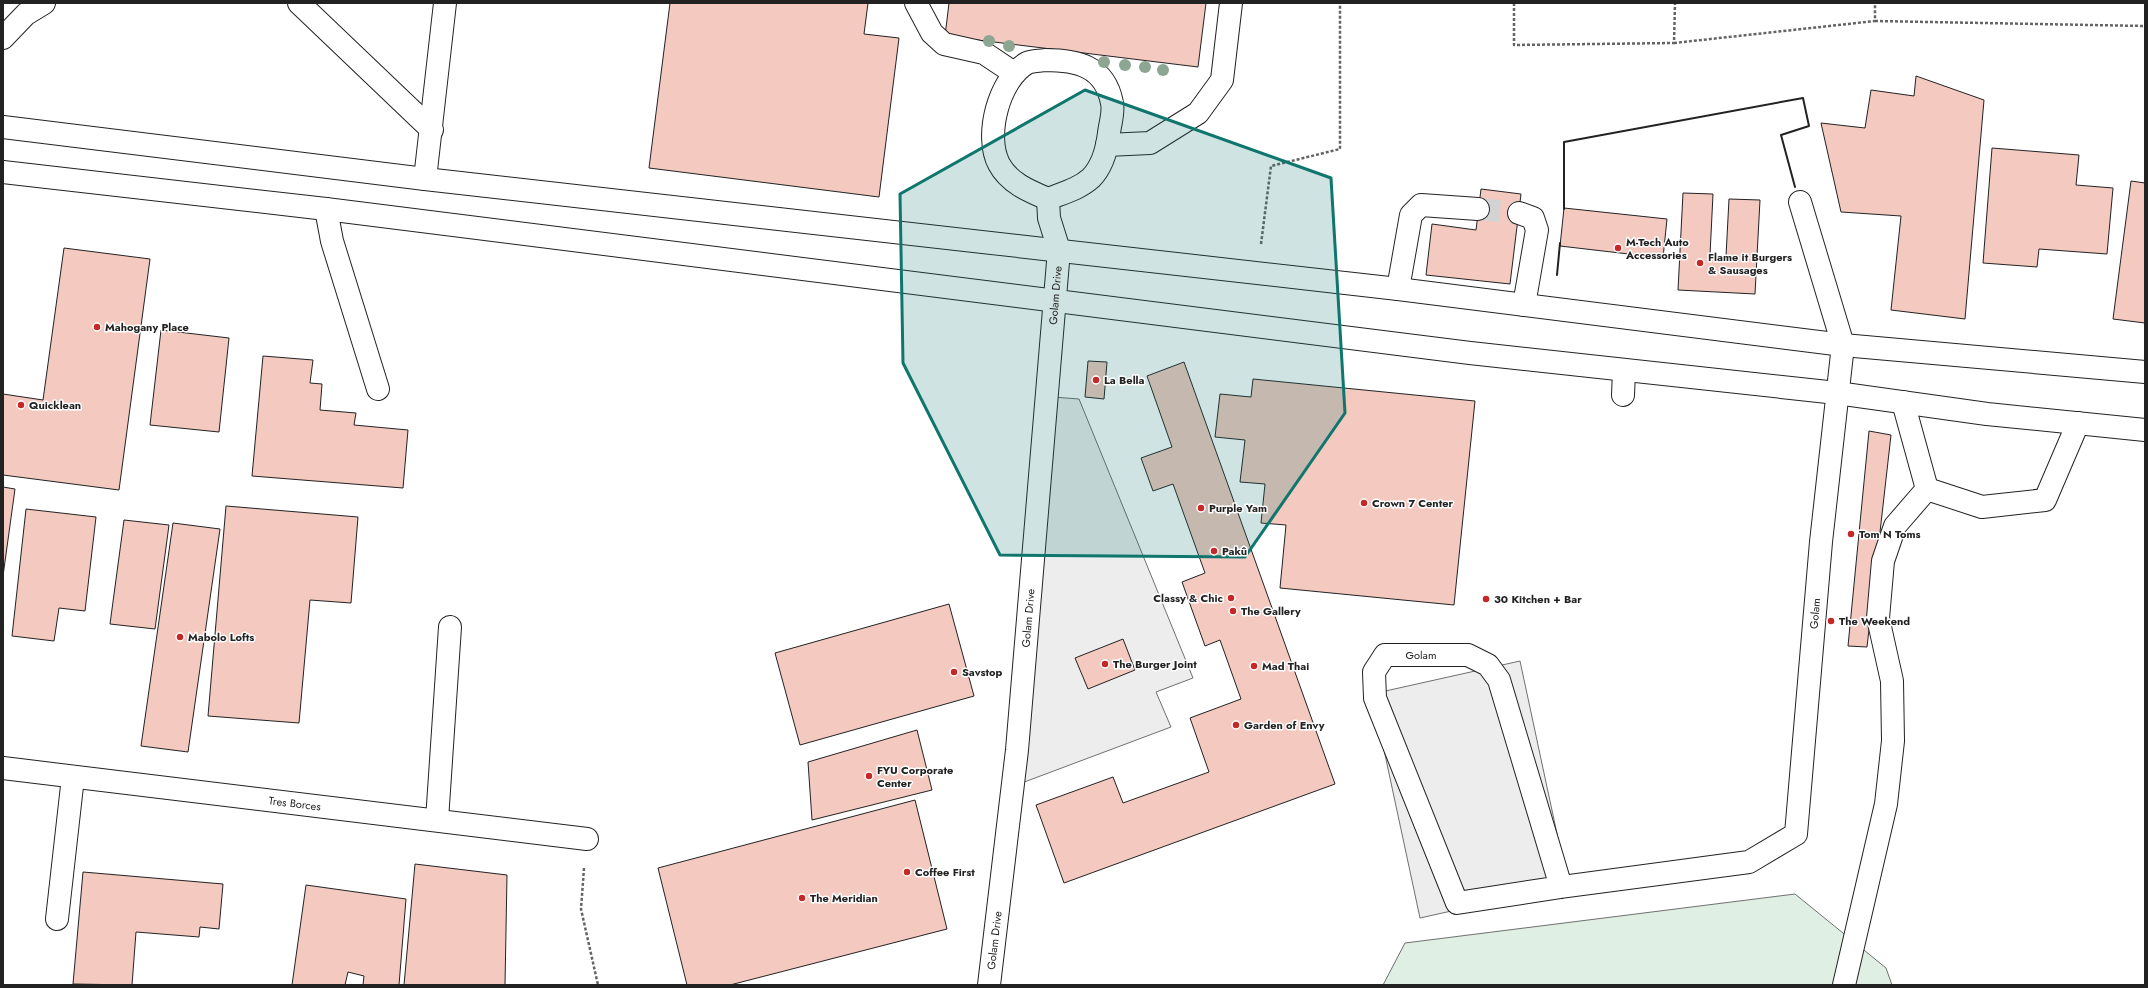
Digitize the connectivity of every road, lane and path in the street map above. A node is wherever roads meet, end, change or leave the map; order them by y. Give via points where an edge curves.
1 (44, 3) edge
2 (299, 3) edge
3 (445, 3) edge
4 (916, 3) edge
5 (1231, 3) edge
6 (1340, 3) edge
7 (1514, 3) edge
8 (1675, 3) edge
9 (1876, 3) edge
10 (1875, 21) junction
11 (2145, 26) edge
12 (3, 38) edge
13 (1674, 43) junction
14 (1014, 73) junction
15 (3, 127) edge
16 (432, 130) junction
17 (1108, 144) junction
18 (3, 172) edge
19 (425, 179) junction
20 (1048, 199) junction
21 (1800, 202) dead end
22 (326, 209) junction
23 (1478, 209) tunnel mouth
24 (1519, 212) tunnel mouth
25 (1059, 250) junction
26 (1258, 274) junction
27 (1398, 288) junction
28 (1054, 301) junction
29 (1524, 304) junction
30 (1843, 345) junction
31 (1624, 371) junction
32 (2145, 372) edge
33 (378, 389) dead end
34 (1837, 393) junction
35 (1623, 395) dead end
36 (1903, 402) junction
37 (2078, 423) junction
38 (2145, 430) edge
39 (1928, 489) junction
40 (450, 627) dead end
41 (3, 768) edge
42 (73, 777) junction
43 (437, 820) junction
44 (587, 839) joint
45 (1561, 887) junction
46 (56, 919) dead end
47 (598, 985) edge
48 (990, 985) edge
49 (1844, 985) edge

1 - 12 main road via 26,14
2 - 16 main road
3 - 16 main road
4 - 14 main road via 932,33 944,44 984,53
5 - 17 main road via 1222,80 1198,114 1150,143
6 - 26 path via 1340,149 1271,166
7 - 13 path via 1514,45
8 - 13 path
9 - 10 path
10 - 11 path
10 - 13 path
14 - 17 main road via 1028,62 1045,60 1080,63 1096,72 1107,86 1112,104
14 - 20 main road via 1003,88 993,128 993,147 999,164 1010,179
15 - 19 main road
16 - 19 main road
17 - 20 main road via 1102,162 1092,177 1077,188
18 - 22 main road
19 - 25 main road
20 - 25 main road via 1049,218
21 - 30 main road
22 - 28 main road
22 - 33 main road via 332,241
23 - 27 main road via 1421,205 1416,208 1411,215
24 - 29 main road via 1533,218 1537,230
25 - 26 main road
25 - 28 main road, Golam Drive
26 - 27 main road
27 - 29 main road
28 - 31 main road
28 - 48 main road, Golam Drive via 1017,750
29 - 30 main road
30 - 32 main road
30 - 34 main road, Golam
31 - 34 main road
31 - 35 main road
34 - 36 main road
34 - 45 main road, Golam via 1796,834 1749,862
36 - 37 main road
36 - 39 main road
37 - 38 main road
37 - 39 main road via 2045,500 1982,507
39 - 49 main road via 1895,526 1883,561 1878,618 1892,681 1893,741 1886,804
40 - 43 main road
41 - 42 main road, Tres Borces
42 - 43 main road, Tres Borces
42 - 46 main road
43 - 44 main road, Tres Borces
44 - 47 path via 581,909
45 - 45 main road, Golam via 1457,903 1375,698 1374,672 1385,655 1468,655 1488,665 1498,680

